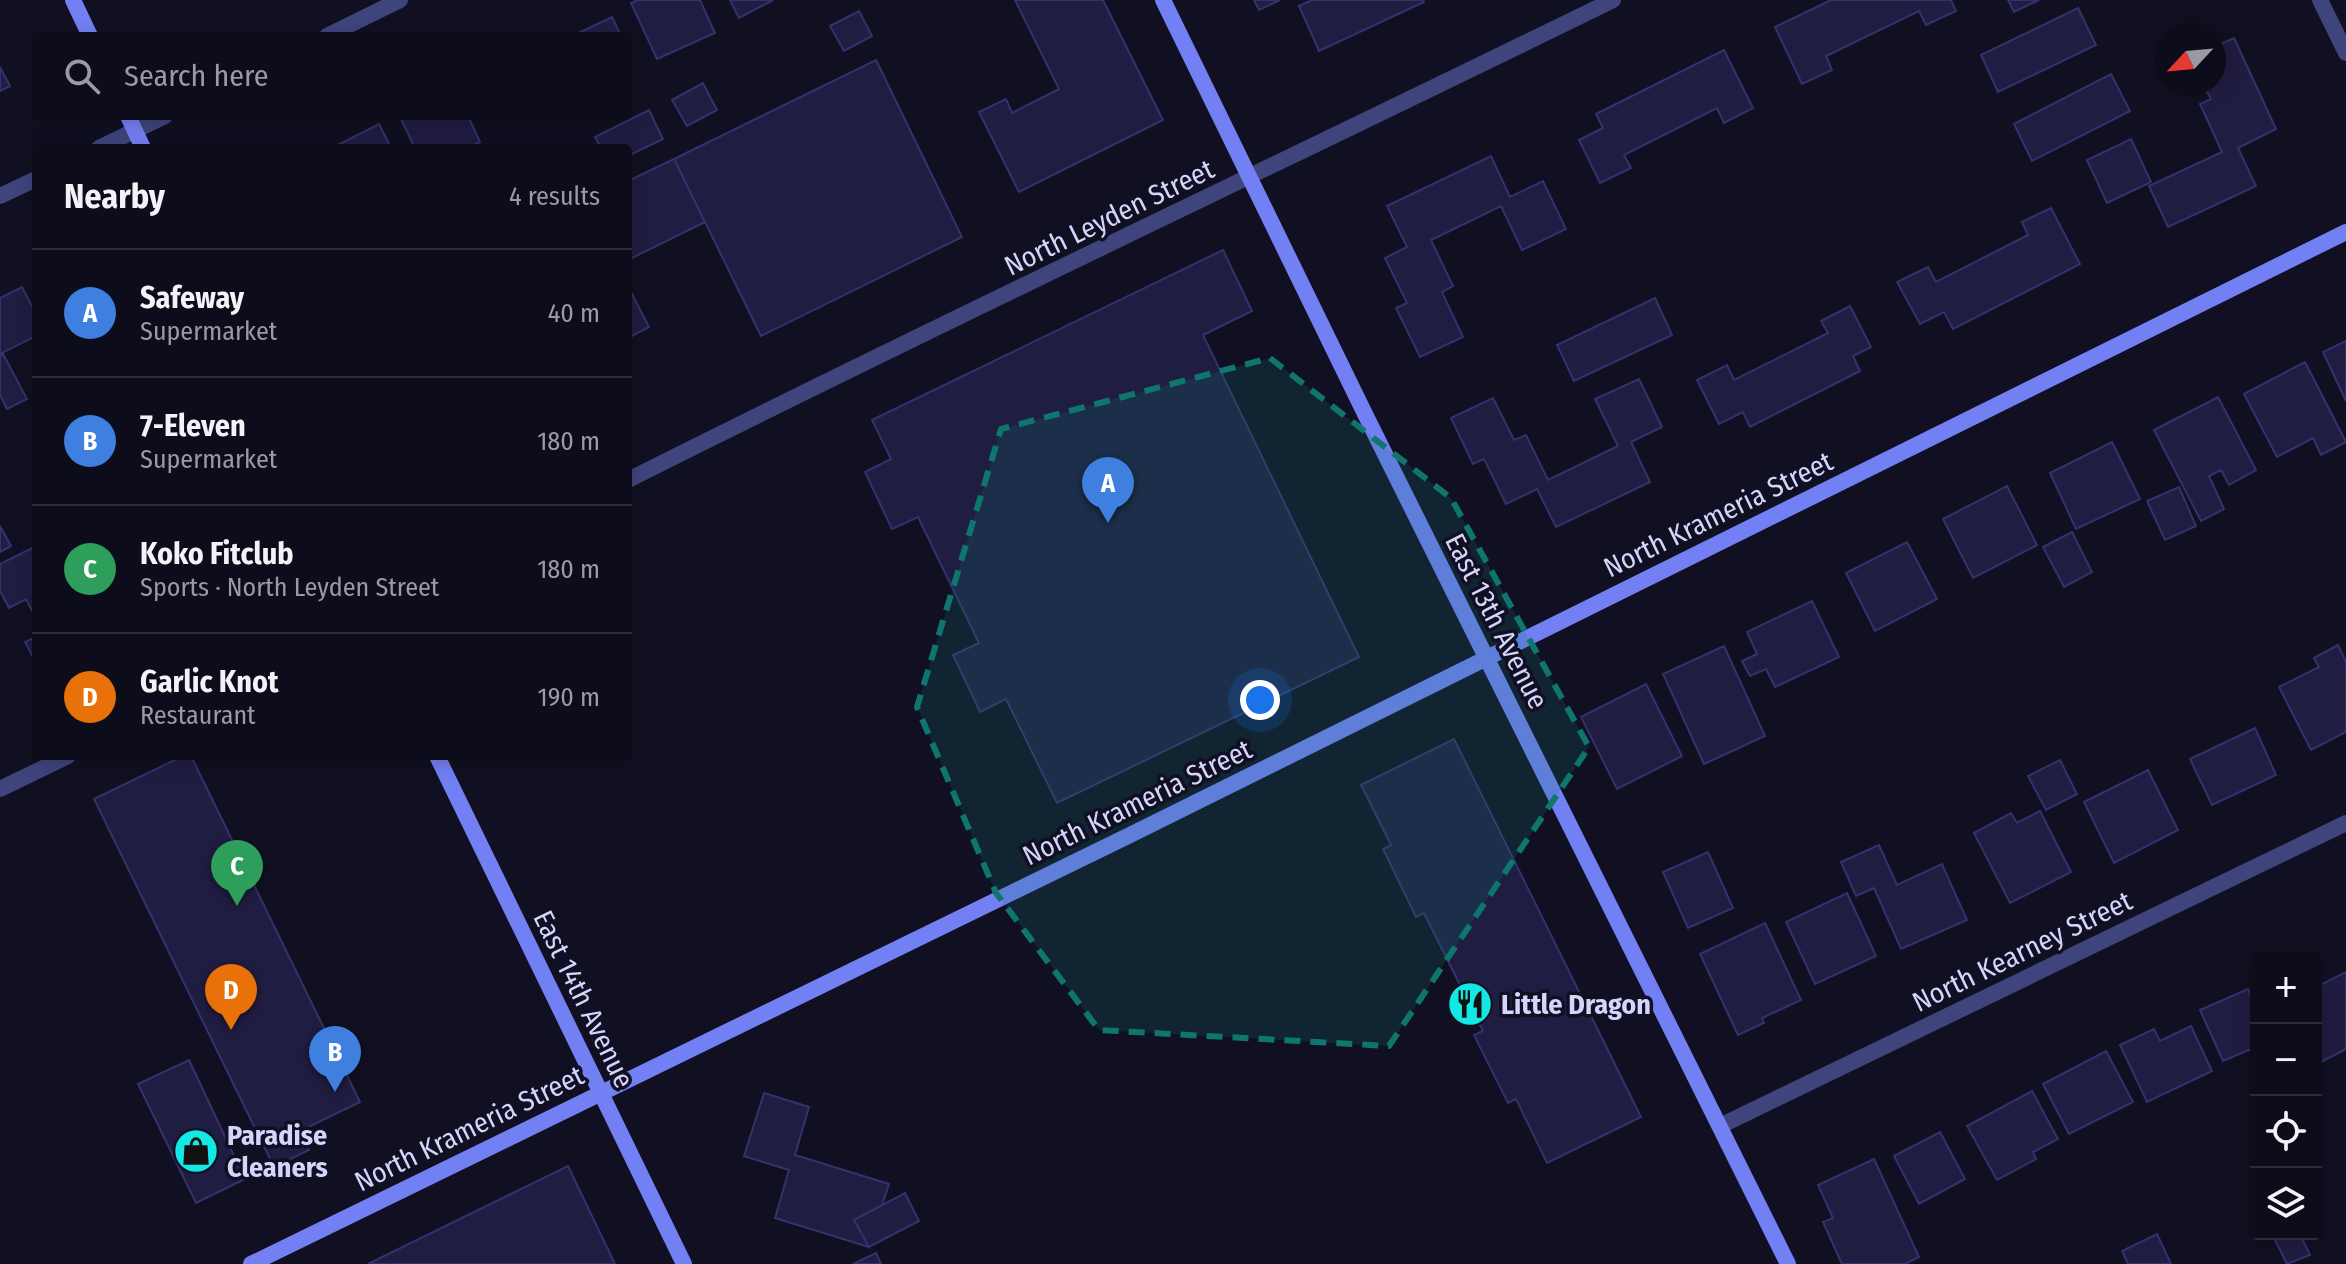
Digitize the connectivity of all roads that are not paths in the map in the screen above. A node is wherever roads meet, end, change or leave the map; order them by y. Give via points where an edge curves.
1 (73, 0) edge
2 (400, 0) edge
3 (1163, 0) edge
4 (1613, 0) edge
5 (2320, 0) edge
6 (88, 32) edge
7 (335, 32) edge
8 (2346, 53) edge
9 (132, 123) edge
10 (104, 144) edge
11 (141, 144) edge
12 (1249, 178) junction
13 (32, 181) edge
14 (0, 196) edge
15 (2346, 232) edge
16 (632, 478) edge
17 (1487, 658) junction
18 (60, 760) edge
19 (439, 760) edge
20 (0, 789) edge
21 (2346, 823) edge
22 (601, 1092) junction
23 (1720, 1126) junction
24 (251, 1264) edge
25 (684, 1264) edge
26 (1788, 1264) edge

1 - 6 street
2 - 7 street
3 - 12 street, East 13th Avenue
4 - 12 street, North Leyden Street
5 - 8 street
9 - 10 street
9 - 11 street
12 - 16 street, North Leyden Street
12 - 17 street, East 13th Avenue
13 - 14 street
15 - 17 street, North Krameria Street
17 - 22 street, North Krameria Street
17 - 23 street, East 13th Avenue
18 - 20 street
19 - 22 street, East 14th Avenue
21 - 23 street, North Kearney Street
22 - 24 street, North Krameria Street
22 - 25 street, East 14th Avenue
23 - 26 street, East 13th Avenue

